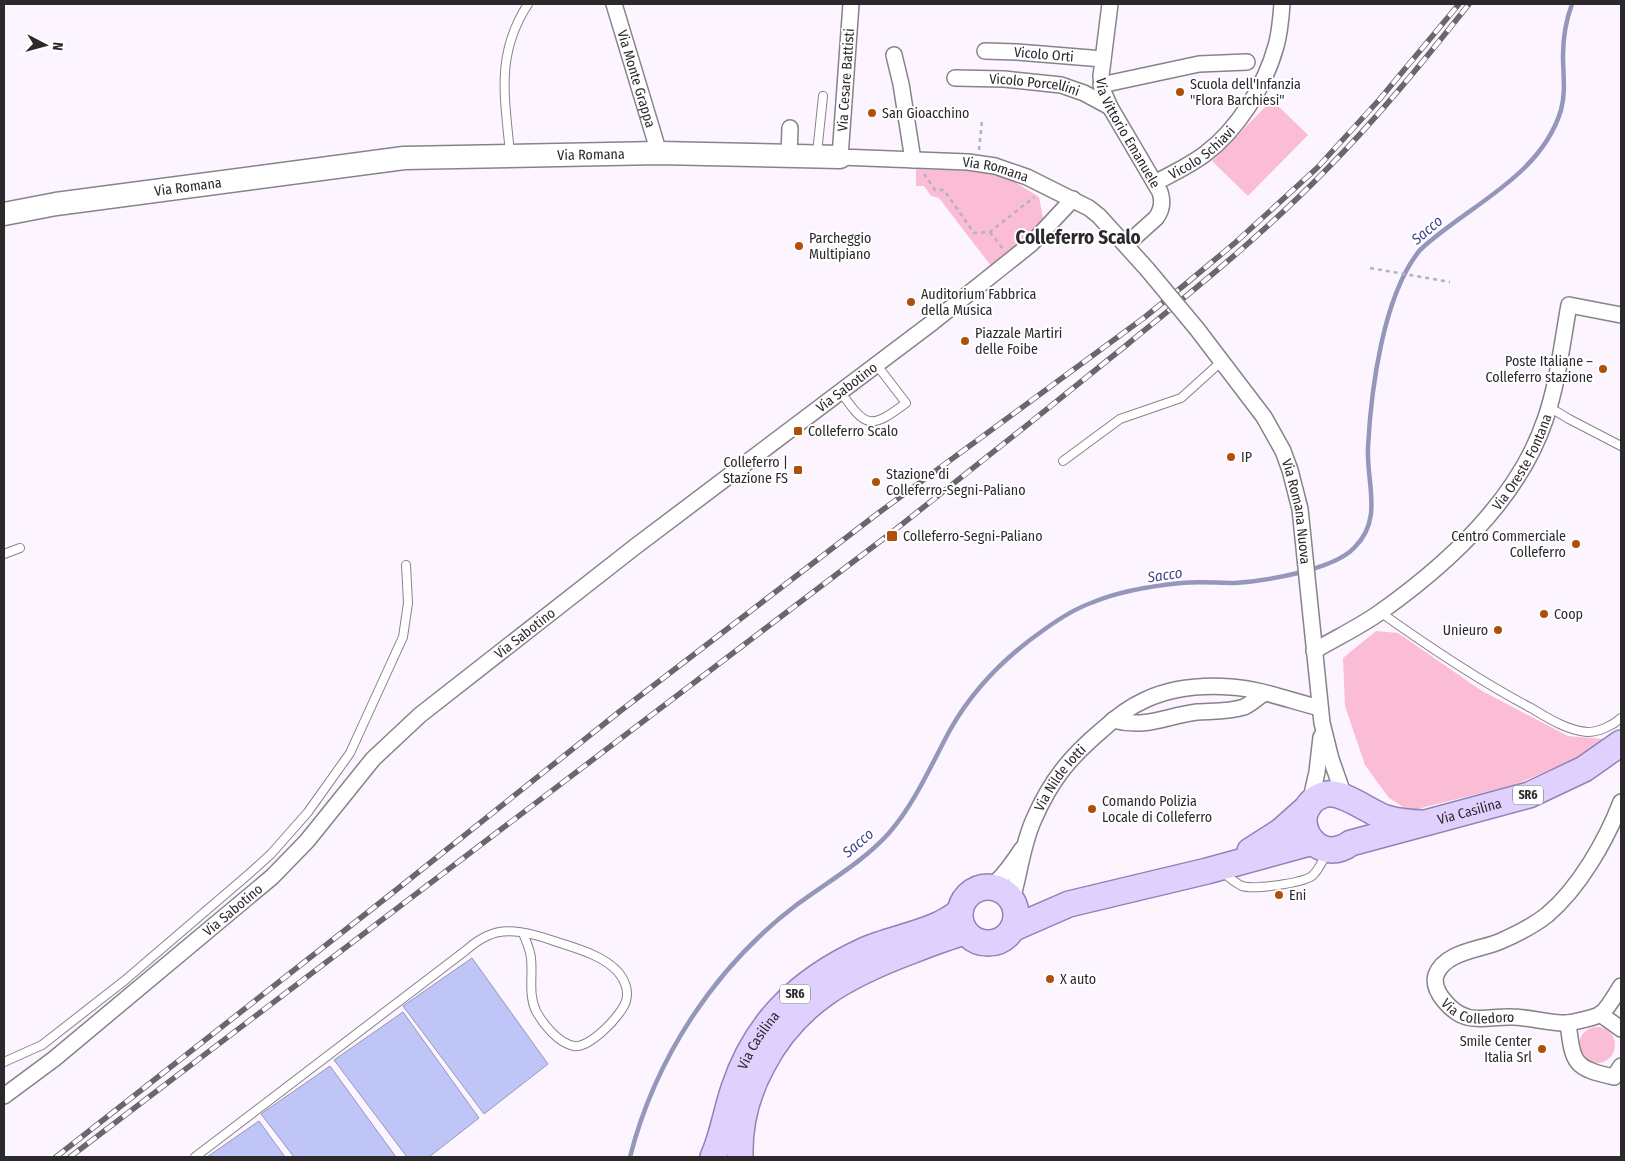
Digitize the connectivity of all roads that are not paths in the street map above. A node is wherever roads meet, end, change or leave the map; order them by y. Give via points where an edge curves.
1 (528, 4) edge
2 (614, 4) edge
3 (852, 4) edge
4 (1110, 4) edge
5 (1282, 4) edge
6 (985, 51) dead end
7 (894, 55) dead end
8 (1103, 59) junction
9 (1246, 62) dead end
10 (955, 78) dead end
11 (1101, 84) junction
12 (823, 96) dead end
13 (1110, 107) junction
14 (790, 128) dead end
15 (659, 153) junction
16 (510, 155) junction
17 (789, 156) junction
18 (816, 156) junction
19 (840, 157) junction
20 (913, 160) junction
21 (1155, 183) junction
22 (1074, 199) junction
23 (4, 214) edge
24 (1126, 245) junction
25 (1621, 314) edge
26 (1197, 329) joint
27 (1222, 361) junction
28 (876, 364) junction
29 (840, 392) junction
30 (1549, 407) junction
31 (1621, 446) edge
32 (1063, 461) dead end
33 (20, 548) dead end
34 (4, 554) edge
35 (406, 565) dead end
36 (1380, 612) junction
37 (1314, 651) junction
38 (1263, 694) junction
39 (1321, 716) junction
40 (1621, 718) edge
41 (1113, 720) junction
42 (1621, 743) edge
43 (1348, 799) junction
44 (1621, 802) edge
45 (1309, 805) junction
46 (1424, 823) junction
47 (1330, 845) junction
48 (1023, 847) junction
49 (1212, 870) junction
50 (988, 887) junction
51 (1013, 911) junction
52 (963, 921) junction
53 (523, 933) junction
54 (1621, 986) edge
55 (1600, 1014) junction
56 (1568, 1023) junction
57 (1621, 1029) edge
58 (4, 1062) edge
59 (1619, 1075) edge
60 (4, 1096) edge
61 (195, 1157) edge
62 (713, 1157) edge
63 (740, 1157) edge

1 - 16 lane via 510,40 505,60
2 - 15 street, Via Monte Grappa
3 - 19 street, Via Cesare Battisti
4 - 8 street, Via Vittorio Emanuele
5 - 21 street, Vicolo Schiavi via 1273,55 1246,108 1211,149
6 - 8 street, Vicolo Orti
7 - 20 street
8 - 11 street, Via Vittorio Emanuele
9 - 11 street via 1199,64
10 - 13 street, Vicolo Porcellini via 1004,78 1061,85
11 - 13 street, Via Vittorio Emanuele
12 - 18 lane
13 - 21 street, Via Vittorio Emanuele
14 - 17 street
15 - 16 street, Via Romana
15 - 17 street, Via Romana
16 - 23 street, Via Romana via 390,160 56,204
17 - 18 street, Via Romana
18 - 19 street, Via Romana
19 - 20 street, Via Romana
20 - 22 street, Via Romana via 977,163 1015,172
21 - 24 street, Via Vittorio Emanuele via 1161,196 1159,214
22 - 24 street, Via Romana via 1096,214
22 - 28 street, Via Sabotino via 1038,238 1012,260
24 - 26 street, Via Romana, bridge
25 - 30 street, Via Oreste Fontana via 1569,305
26 - 27 street, Via Romana Nuova
27 - 32 lane via 1181,398 1120,418
27 - 37 street, Via Romana Nuova via 1264,416 1283,451 1296,490
28 - 29 street, Via Sabotino
28 - 29 lane via 906,403 882,420 863,419
29 - 60 street, Via Sabotino via 411,722 374,759 308,841 272,877 44,1068
30 - 31 lane
30 - 36 street, Via Oreste Fontana via 1527,458 1483,523 1450,556
33 - 34 lane
35 - 58 lane via 408,604 403,637 350,754 308,812 271,854 124,981 42,1045
36 - 37 street, Via Oreste Fontana
36 - 40 lane via 1489,685 1566,727 1594,731
37 - 39 street, Via Romana Nuova
38 - 39 street, Via Nilde Iotti
38 - 41 street via 1236,709 1188,714 1144,724
38 - 41 street, Via Nilde Iotti via 1226,687 1170,692 1145,700
39 - 43 street, Via Romana Nuova via 1330,760
39 - 45 street, Via Romana Nuova via 1317,772
41 - 48 street, Via Nilde Iotti via 1072,756 1058,774 1033,820
42 - 46 main road, Via Casilina / SR6 via 1584,769 1537,792
43 - 45 main road, Via Casilina / SR6 via 1328,793
43 - 46 main road, Via Casilina / SR6 via 1394,820
43 - 47 main road via 1358,812 1357,834
44 - 56 street, Via Colledoro via 1609,830 1572,889 1552,910 1531,926 1500,942 1448,960 1436,976 1438,993 1458,1013 1467,1017 1519,1017
45 - 47 main road via 1304,815 1306,834
45 - 49 main road, Via Casilina / SR6 via 1269,840
46 - 47 main road, Via Casilina / SR6
47 - 49 main road, Via Casilina / SR6
47 - 49 lane via 1316,872 1308,878 1248,888
48 - 50 street, Via Nilde Iotti via 1006,871
48 - 51 street, Via Nilde Iotti
49 - 51 main road, Via Casilina / SR6 via 1069,904
50 - 51 main road via 1006,893
50 - 52 main road, Via Casilina / SR6 via 973,891 963,903
51 - 52 main road via 1008,936 990,944 972,938
52 - 62 main road, Via Casilina / SR6 via 952,917 846,959 810,981 782,1007 760,1032 742,1064
52 - 63 main road, Via Casilina / SR6 via 856,974 824,993 795,1017 774,1045 755,1080 742,1123
53 - 53 lane via 593,955 613,967 624,982 626,997 620,1012 584,1045 576,1047 566,1043 552,1032 537,1012 532,1001 531,956
53 - 61 lane via 502,932 483,938
54 - 55 street
55 - 56 street, Via Colledoro
55 - 57 street
56 - 59 street via 1572,1050 1578,1064 1588,1071

